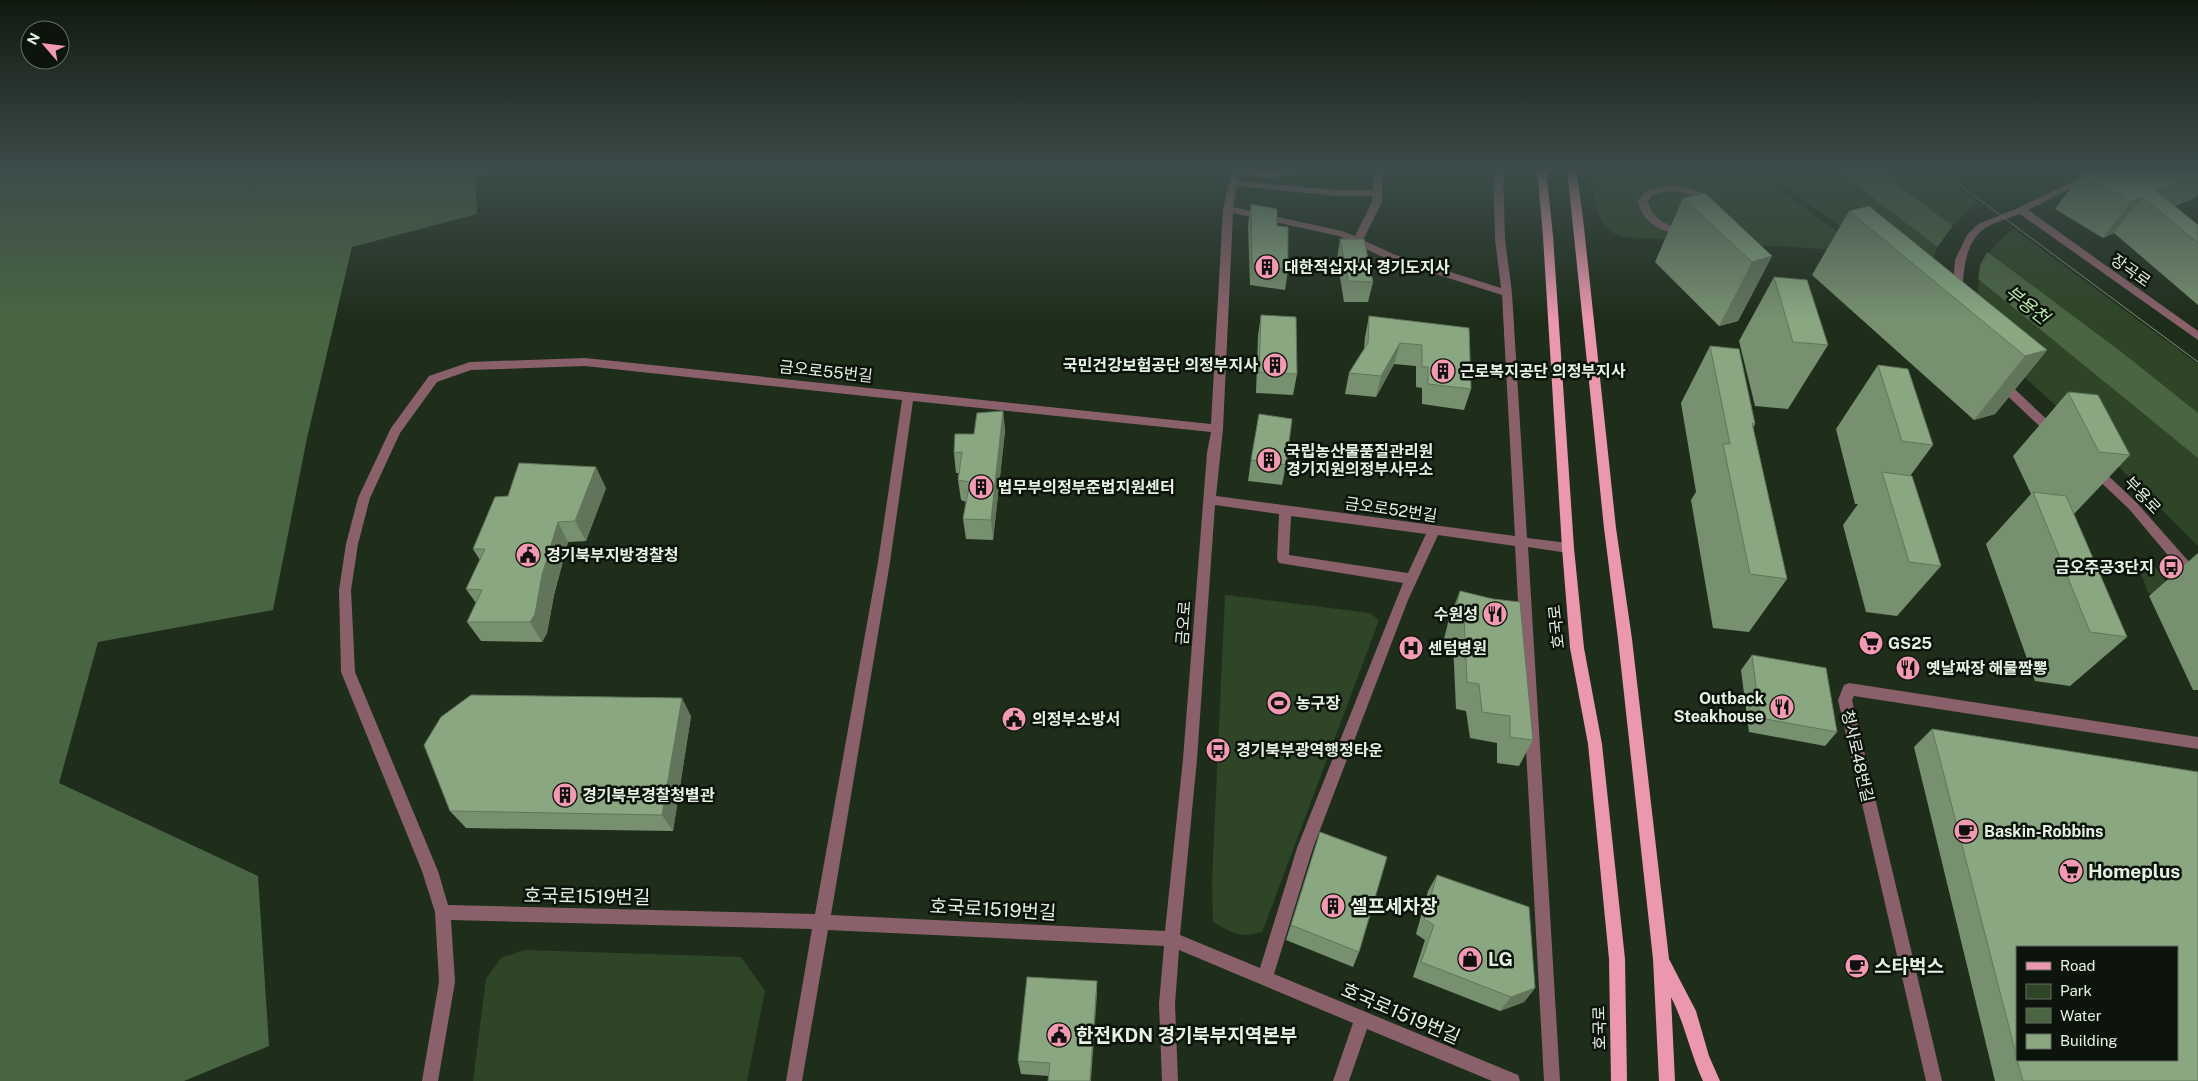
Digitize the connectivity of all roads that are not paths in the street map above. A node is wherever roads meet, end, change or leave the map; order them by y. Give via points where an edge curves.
1 (1228, 218) edge
2 (1274, 218) edge
3 (1369, 218) edge
4 (1499, 218) edge
5 (1546, 218) edge
6 (1578, 218) edge
7 (1652, 218) edge
8 (1717, 218) edge
9 (1998, 218) edge
10 (2033, 218) edge
11 (1357, 241) junction
12 (1507, 293) junction
13 (1959, 303) edge
14 (2198, 336) edge
15 (1996, 375) edge
16 (908, 396) junction
17 (1217, 429) junction
18 (2060, 439) dead end
19 (2082, 459) edge
20 (1210, 500) junction
21 (1284, 510) junction
22 (1434, 531) junction
23 (1521, 544) junction
24 (1568, 548) junction
25 (1411, 579) junction
26 (2198, 581) edge
27 (2198, 743) edge
28 (443, 912) junction
29 (822, 922) junction
30 (1172, 939) junction
31 (1661, 958) junction
32 (1265, 978) junction
33 (1362, 1019) junction
34 (430, 1081) edge
35 (794, 1081) edge
36 (1170, 1081) edge
37 (1340, 1081) edge
38 (1512, 1081) edge
39 (1552, 1081) edge
40 (1619, 1081) edge
41 (1667, 1081) edge
42 (1712, 1081) edge
43 (1934, 1081) edge

1 - 17 street, 금오로
2 - 11 street via 1320,228
3 - 11 street
4 - 12 street
5 - 24 main road, 호국로
6 - 31 main road via 1610,528 1626,639
7 - 8 street via 1668,228 1686,232 1709,229
9 - 13 street via 1981,226 1965,248 1957,272
10 - 14 street, 장곡로
11 - 12 street via 1389,256
12 - 23 street
15 - 18 street
16 - 17 street, 금오로55번길
16 - 28 street, 금오로55번길 via 585,362 470,366 433,379 395,431 364,498 345,590 348,672 430,871
16 - 29 street via 884,562
17 - 20 street, 금오로
19 - 26 street, 부용로 via 2133,506
20 - 21 street, 금오로52번길
20 - 30 street, 금오로
21 - 22 street, 금오로52번길
21 - 25 street via 1283,559
22 - 23 street, 금오로52번길
22 - 25 street
23 - 24 street, 금오로52번길
23 - 39 street
24 - 40 main road, 호국로 via 1577,648 1595,744 1617,959
25 - 32 street via 1305,848
27 - 43 street, 청사로48번길 via 1849,689 1845,700
28 - 29 street, 호국로1519번길
28 - 34 street via 447,982
29 - 30 street, 호국로1519번길
29 - 35 street
30 - 32 street, 호국로1519번길
30 - 36 street, 금오로 via 1168,1004
31 - 41 main road
31 - 42 main road via 1690,1017 1701,1058
32 - 33 street, 호국로1519번길
33 - 37 street
33 - 38 street, 호국로1519번길

